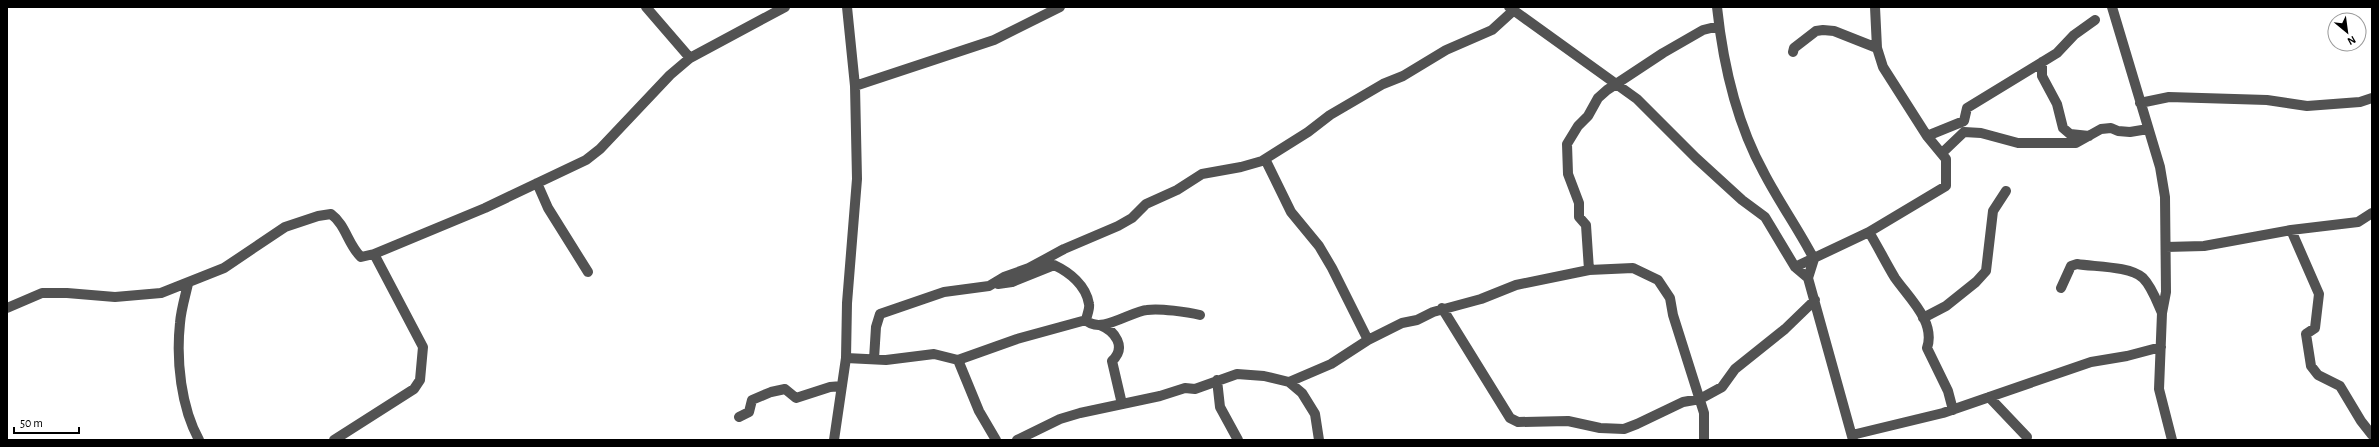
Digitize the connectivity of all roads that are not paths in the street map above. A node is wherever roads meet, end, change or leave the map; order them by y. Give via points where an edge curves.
1 (646, 7) edge
2 (785, 7) edge
3 (847, 7) edge
4 (1060, 7) edge
5 (1717, 7) edge
6 (1875, 7) edge
7 (2112, 7) edge
8 (1511, 8) edge
9 (2095, 20) dead end
10 (1719, 26) junction
11 (1877, 48) junction
12 (1793, 52) dead end
13 (690, 58) junction
14 (2042, 62) junction
15 (1615, 85) junction
16 (855, 86) junction
17 (2372, 98) edge
18 (2140, 103) junction
19 (2148, 129) junction
20 (1927, 136) junction
21 (2091, 136) junction
22 (1942, 153) junction
23 (1265, 159) junction
24 (536, 183) junction
25 (2006, 190) dead end
26 (2372, 214) edge
27 (2291, 230) junction
28 (1869, 232) junction
29 (2166, 248) junction
30 (374, 254) junction
31 (1814, 259) junction
32 (1795, 267) junction
33 (1589, 270) junction
34 (588, 272) dead end
35 (1808, 278) junction
36 (188, 284) junction
37 (989, 286) junction
38 (2061, 288) dead end
39 (1815, 300) junction
40 (7, 308) edge
41 (1442, 308) junction
42 (2162, 313) junction
43 (1200, 315) dead end
44 (1923, 318) junction
45 (1086, 320) junction
46 (1100, 324) junction
47 (1368, 340) junction
48 (2161, 347) junction
49 (846, 358) junction
50 (874, 359) junction
51 (958, 360) junction
52 (1217, 380) junction
53 (1289, 382) junction
54 (842, 386) junction
55 (1989, 397) junction
56 (1700, 399) junction
57 (1122, 404) junction
58 (1953, 410) junction
59 (739, 417) dead end
60 (2372, 435) edge
61 (1852, 437) edge
62 (2027, 437) dead end
63 (199, 440) edge
64 (334, 440) edge
65 (834, 440) edge
66 (996, 440) edge
67 (1017, 440) edge
68 (1238, 440) edge
69 (1319, 440) edge
70 (1704, 440) edge
71 (2172, 440) edge

1 - 13 street
2 - 13 street
3 - 16 street
4 - 16 street via 994,40
5 - 10 street
6 - 11 street
7 - 18 street
8 - 15 street
8 - 23 street via 1492,30 1446,50 1403,76 1383,84 1330,115
9 - 14 street
10 - 15 street via 1703,30
10 - 31 street via 1729,81 1741,123 1764,173
11 - 12 street via 1834,31 1823,30 1816,31 1794,48
11 - 20 street via 1883,67
13 - 24 street via 670,75 600,149 586,160
14 - 20 street via 1967,108 1964,121
14 - 21 street via 2042,76 2057,104 2063,128 2070,134
15 - 32 street via 1637,99 1696,158 1742,200 1765,217
15 - 33 street via 1598,98 1567,144 1568,174 1579,203 1580,217 1586,225
16 - 49 street via 857,179 847,303
17 - 18 street via 2360,102 2307,106 2267,100 2169,97
18 - 19 street
19 - 21 street via 2130,132 2111,128 2101,129
19 - 29 street via 2160,167 2165,198
20 - 22 street
21 - 22 street via 2076,143 2018,143 1982,133 1964,132
22 - 28 street via 1946,159 1946,186
23 - 37 street via 1241,168 1202,174 1177,190 1151,201 1132,218 1118,226
23 - 47 street via 1291,212 1319,246 1332,268
24 - 30 street via 485,208
24 - 34 street via 548,208
25 - 44 street via 1993,211 1986,271 1946,306
26 - 27 street via 2358,222
27 - 29 street via 2204,246
27 - 60 street via 2319,294 2315,328 2306,334 2311,366 2318,375 2340,386
28 - 31 street
28 - 44 street
29 - 42 street via 2166,292
30 - 36 street via 361,257 340,221 331,214 318,216 285,227 224,268
30 - 64 street via 423,347 420,380 414,389
31 - 32 street
31 - 35 street
32 - 35 street
33 - 41 street via 1516,285 1481,299
33 - 56 street via 1633,268 1658,280 1670,298
35 - 39 street
36 - 40 street via 161,293 115,297 42,293
36 - 63 street via 180,323 179,367 190,423
37 - 45 street via 1012,282 1054,265 1070,273 1082,289 1089,304
37 - 50 street via 944,292 880,314 876,327
38 - 42 street via 2071,266 2077,264 2129,270 2142,278 2154,294
39 - 56 street via 1785,329 1735,369 1722,387
39 - 61 street
41 - 47 street via 1417,320 1388,329
41 - 56 street via 1497,399 1510,418 1518,422 1568,421 1600,428 1624,429 1683,402
42 - 48 street
43 - 46 street via 1147,309
44 - 58 street via 1930,338 1927,348 1948,391
45 - 46 street via 1089,324
45 - 51 street via 1017,339
46 - 57 street via 1114,332 1117,340 1118,351 1112,361
47 - 53 street via 1331,364
48 - 55 street via 2091,362
48 - 71 street via 2159,389
49 - 50 street
49 - 54 street
50 - 51 street via 934,354
51 - 66 street via 979,411
52 - 53 street via 1237,374 1264,376
52 - 57 street via 1195,389 1185,388
52 - 68 street via 1220,407
53 - 69 street via 1302,393 1315,414
54 - 59 street via 830,387 796,398 785,389 771,392 752,400 749,412
54 - 65 street
55 - 58 street
55 - 62 street
56 - 70 street via 1704,413
57 - 67 street via 1060,419
58 - 61 street

